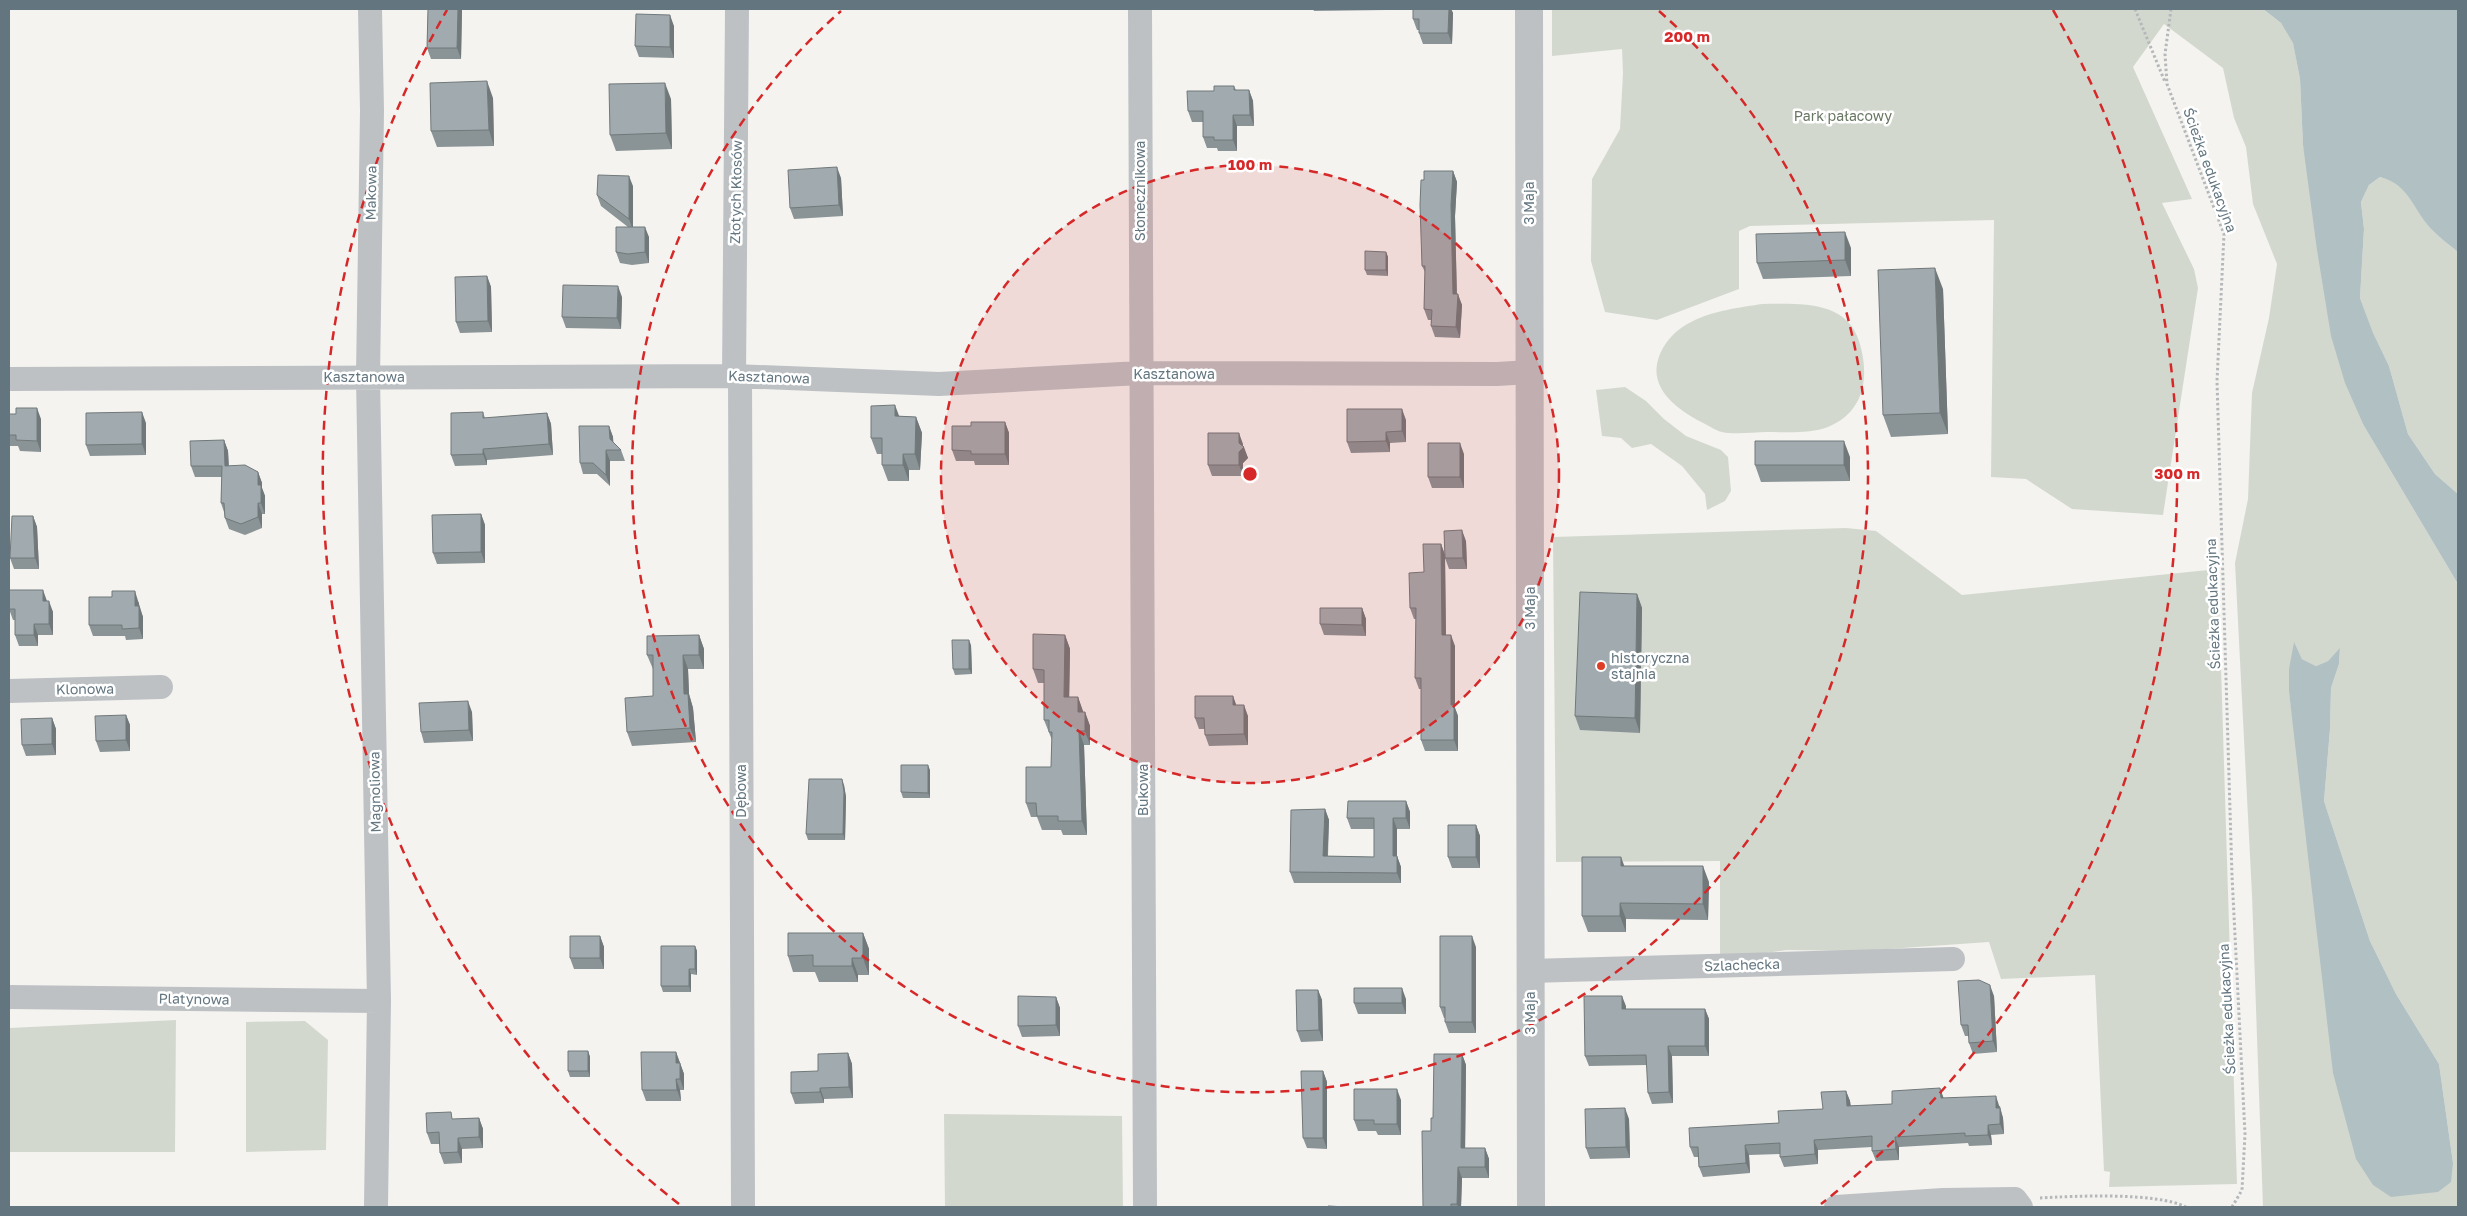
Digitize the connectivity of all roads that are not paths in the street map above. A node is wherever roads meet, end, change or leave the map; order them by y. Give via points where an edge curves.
1 (370, 9) edge
2 (738, 9) edge
3 (1140, 9) edge
4 (1529, 9) edge
5 (1530, 372) junction
6 (1140, 373) junction
7 (737, 376) junction
8 (368, 377) junction
9 (9, 379) edge
10 (161, 688) dead end
11 (9, 691) edge
12 (1953, 958) dead end
13 (1530, 971) junction
14 (9, 997) edge
15 (378, 1002) junction
16 (2018, 1203) edge
17 (376, 1207) edge
18 (743, 1207) edge
19 (1145, 1207) edge
20 (1531, 1207) edge
21 (1836, 1207) edge

1 - 8 street, Makowa via 372,111
2 - 7 street, Złotych Kłosów
3 - 6 street, Słonecznikowa
4 - 5 street, 3 Maja
5 - 6 street, Kasztanowa
5 - 13 street, 3 Maja
6 - 7 street, Kasztanowa via 939,384
6 - 19 street, Bukowa
7 - 8 street, Kasztanowa
7 - 18 street, Dębowa
8 - 9 street, Kasztanowa
8 - 15 street, Magnoliowa
10 - 11 street, Klonowa
12 - 13 street, Szlachecka
13 - 20 street, 3 Maja
14 - 15 street, Platynowa
15 - 17 street, Magnoliowa
16 - 21 street

